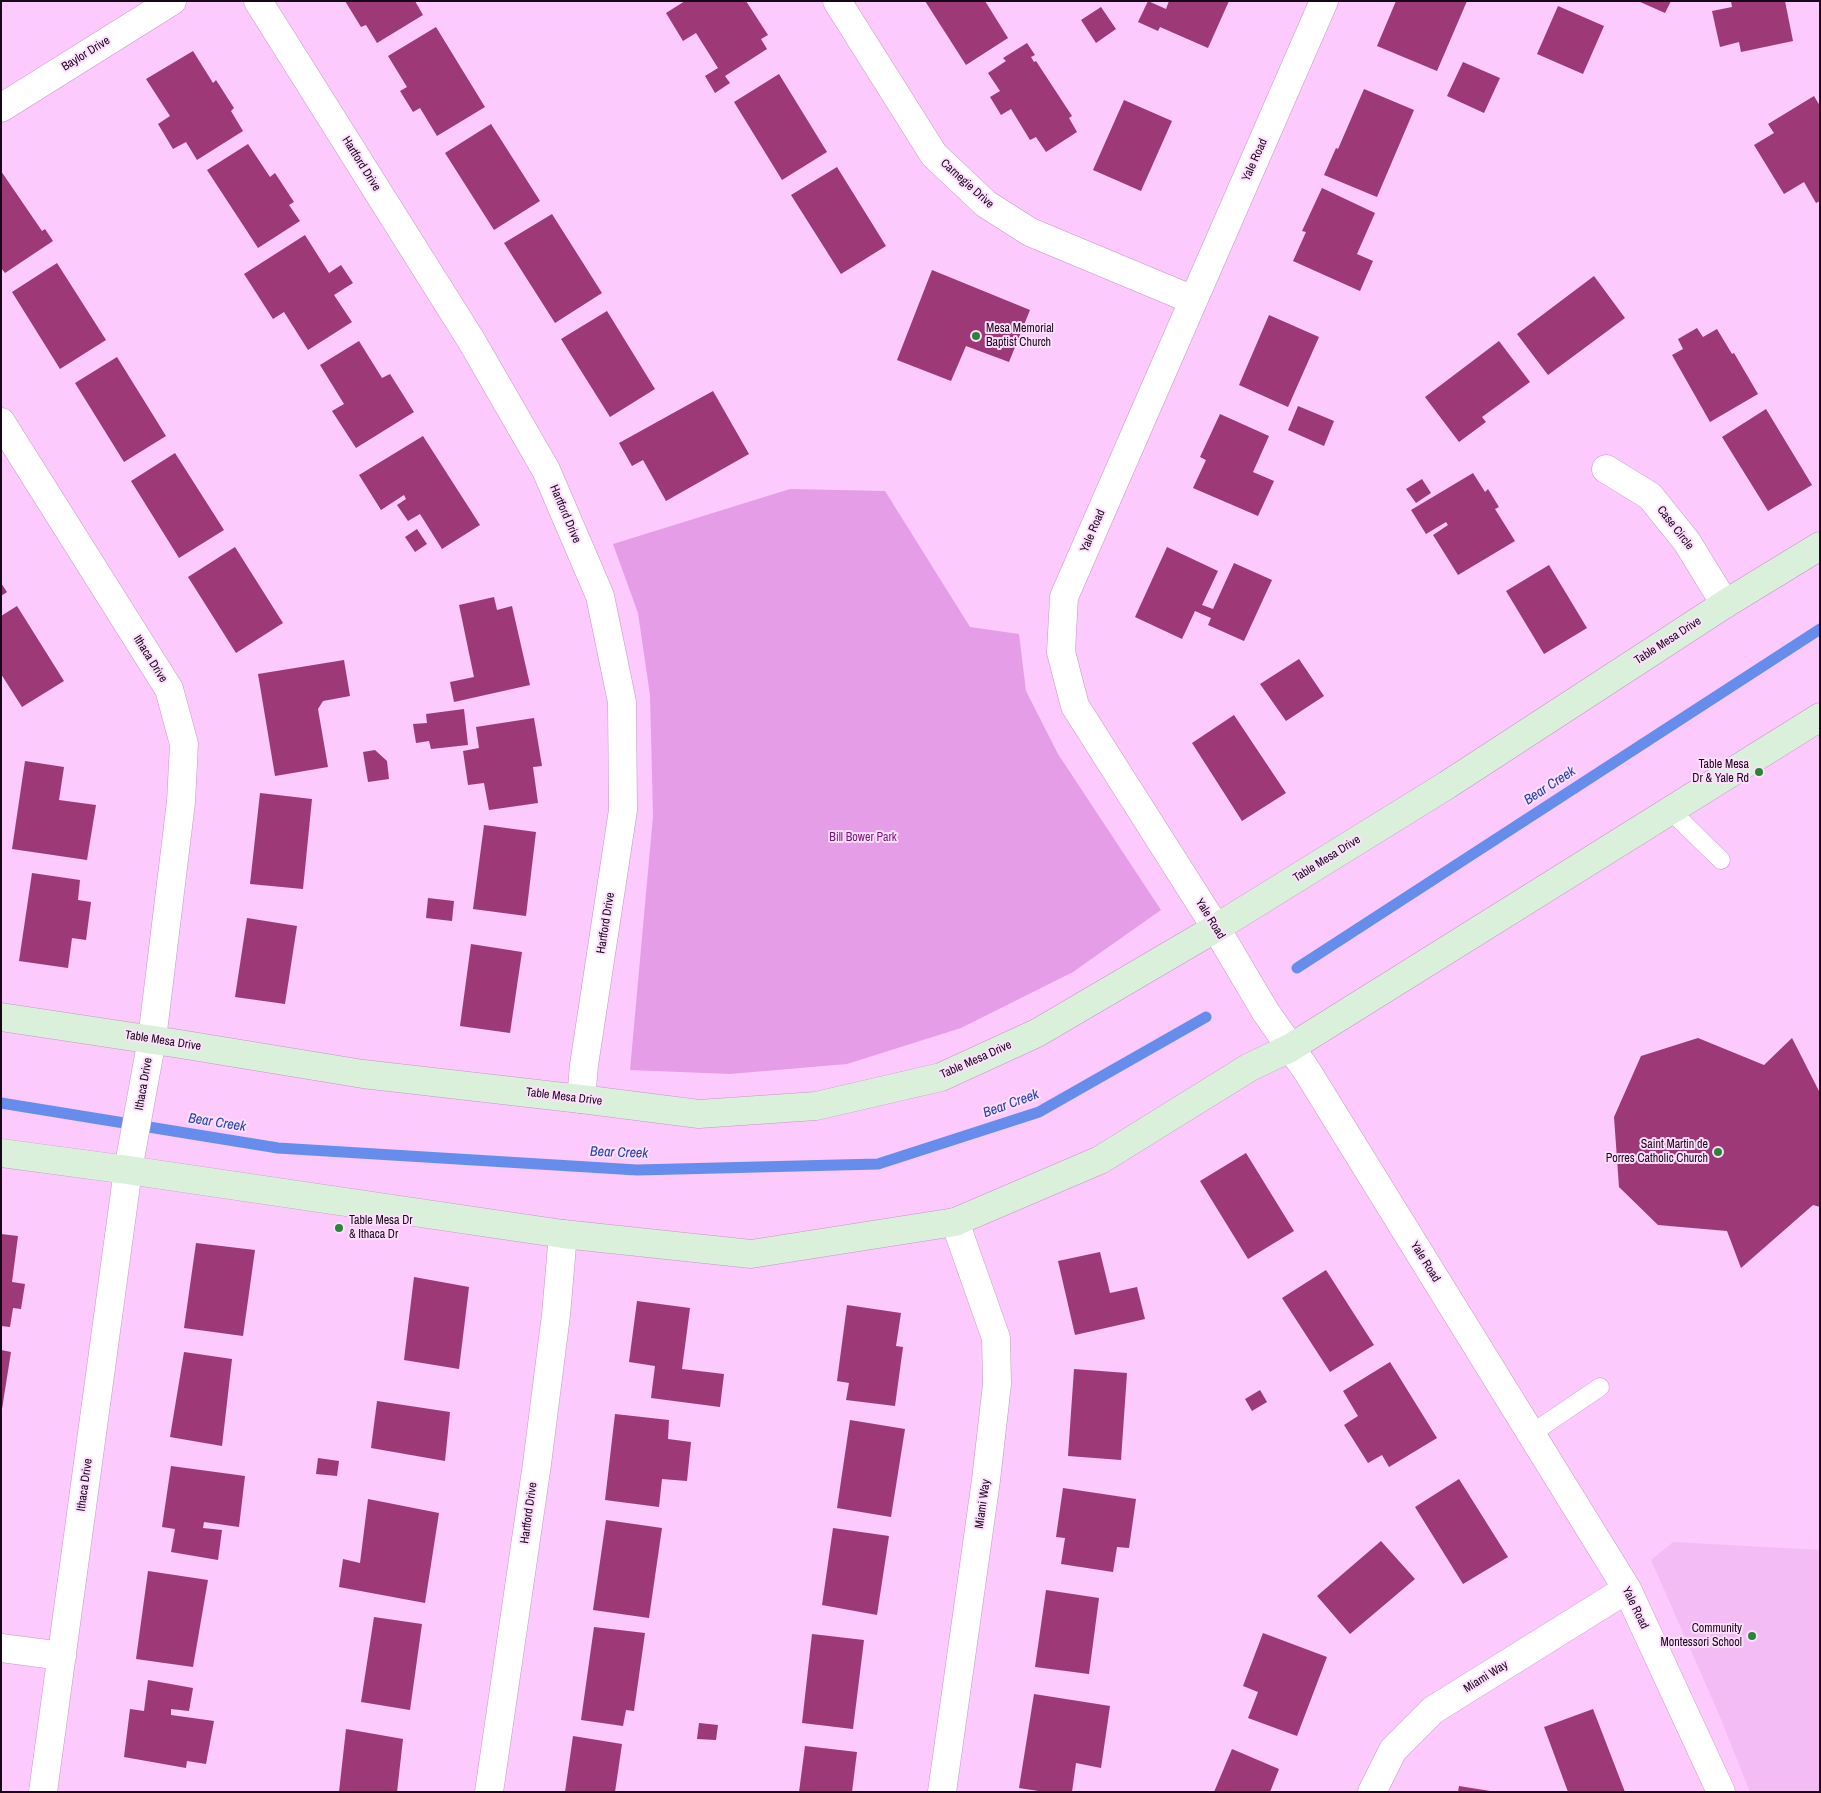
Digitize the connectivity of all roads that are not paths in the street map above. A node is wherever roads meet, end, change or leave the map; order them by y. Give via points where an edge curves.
1 (172, 1) edge
2 (258, 1) edge
3 (837, 1) edge
4 (1324, 1) edge
5 (1, 108) edge
6 (1193, 300) junction
7 (1, 422) edge
8 (1606, 469) dead end
9 (1820, 546) edge
10 (1725, 604) junction
11 (1820, 717) edge
12 (1670, 810) junction
13 (1721, 860) dead end
14 (1216, 928) junction
15 (1, 1017) edge
16 (152, 1039) junction
17 (1290, 1048) junction
18 (582, 1099) junction
19 (1, 1153) edge
20 (128, 1170) junction
21 (954, 1222) junction
22 (563, 1234) junction
23 (1600, 1387) dead end
24 (1531, 1434) junction
25 (1627, 1589) junction
26 (1, 1648) edge
27 (62, 1656) junction
28 (43, 1792) edge
29 (489, 1792) edge
30 (942, 1792) edge
31 (1372, 1792) edge
32 (1721, 1792) edge

1 - 5 street, Baylor Drive
2 - 18 street, Hartford Drive via 476,348 546,470 600,596 622,702 623,810 584,1065
3 - 6 street, Carnegie Drive via 934,155 986,204 1030,232
4 - 6 street, Yale Road
6 - 14 street, Yale Road via 1064,597 1061,652 1074,706
7 - 16 street, Ithaca Drive via 168,689 184,744 181,802
8 - 10 street, Case Circle via 1650,496 1687,542
9 - 10 street, Table Mesa Drive
10 - 14 street, Table Mesa Drive via 1446,785
11 - 12 street
12 - 13 lane
12 - 17 street
14 - 17 street, Yale Road
14 - 18 street, Table Mesa Drive via 1037,1033 941,1077 816,1106 699,1114
15 - 16 street, Table Mesa Drive
16 - 18 street, Table Mesa Drive via 364,1074
16 - 20 street, Ithaca Drive
17 - 21 street via 1250,1067 1100,1160
17 - 24 street, Yale Road
19 - 20 street
20 - 22 street
20 - 27 street, Ithaca Drive
21 - 22 street via 752,1254
21 - 30 street, Miami Way via 996,1338 997,1384
22 - 29 street, Hartford Drive via 556,1315
23 - 24 lane
24 - 25 street, Yale Road
25 - 31 street, Miami Way via 1433,1710 1393,1750
25 - 32 street, Yale Road
26 - 27 street
27 - 28 street, Ithaca Drive

